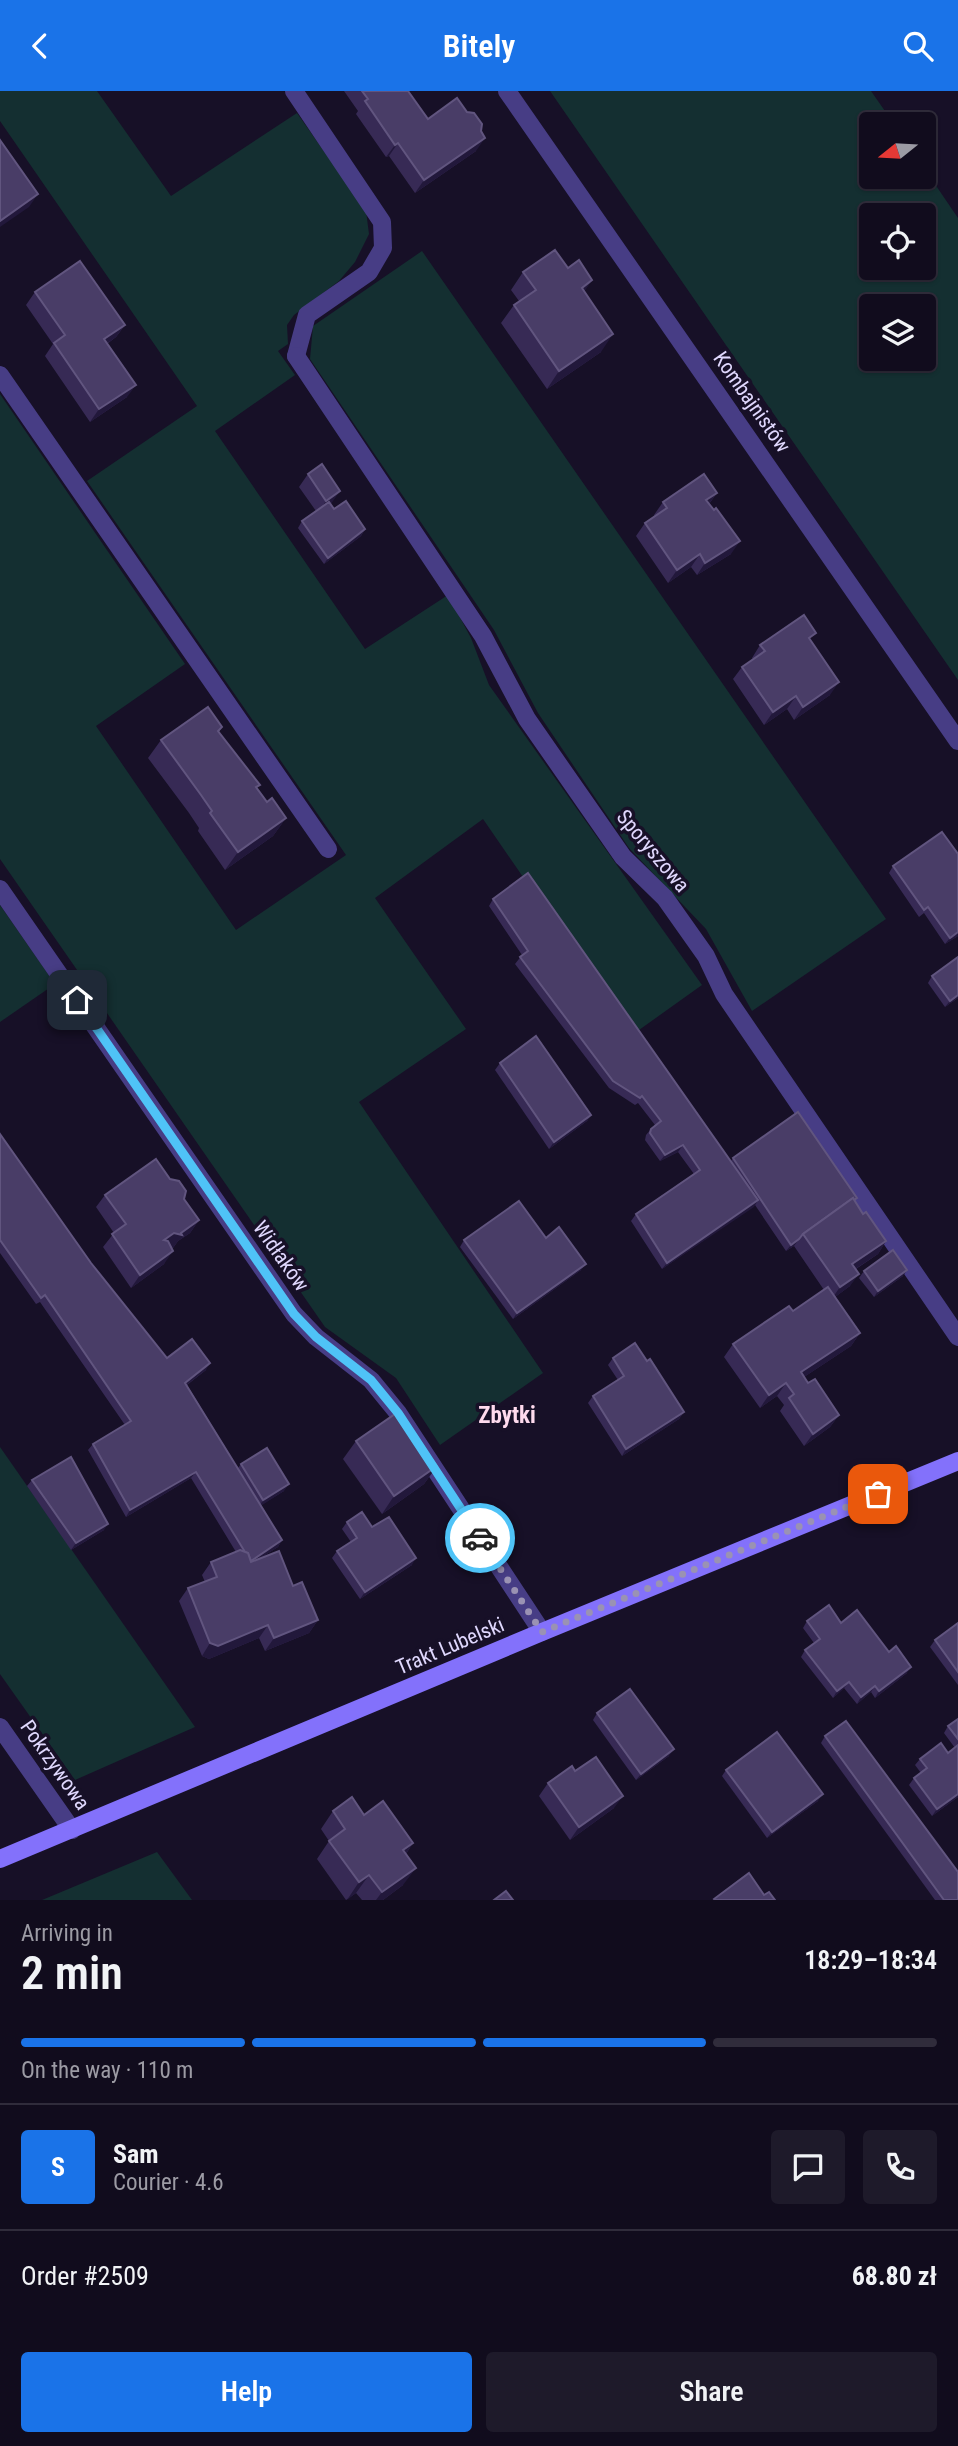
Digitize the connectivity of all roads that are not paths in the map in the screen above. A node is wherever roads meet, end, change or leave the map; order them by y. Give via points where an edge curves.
1 (293, 91) edge
2 (507, 91) edge
3 (0, 375) edge
4 (958, 741) edge
5 (328, 849) dead end
6 (0, 888) edge
7 (958, 1338) edge
8 (958, 1461) edge
9 (542, 1632) junction
10 (0, 1727) edge
11 (72, 1830) junction
12 (0, 1859) edge

1 - 7 street, Sporyszowa via 382,222 383,248 369,272 307,315 296,356 483,636 527,719 623,857 665,898 706,955 724,994
2 - 4 street, Kombajnistów
3 - 5 street
6 - 9 street, Widłaków via 294,1314 371,1380 398,1413
8 - 9 street, Trakt Lubelski
9 - 11 street, Trakt Lubelski
10 - 11 street, Pokrzywowa
11 - 12 street, Trakt Lubelski

